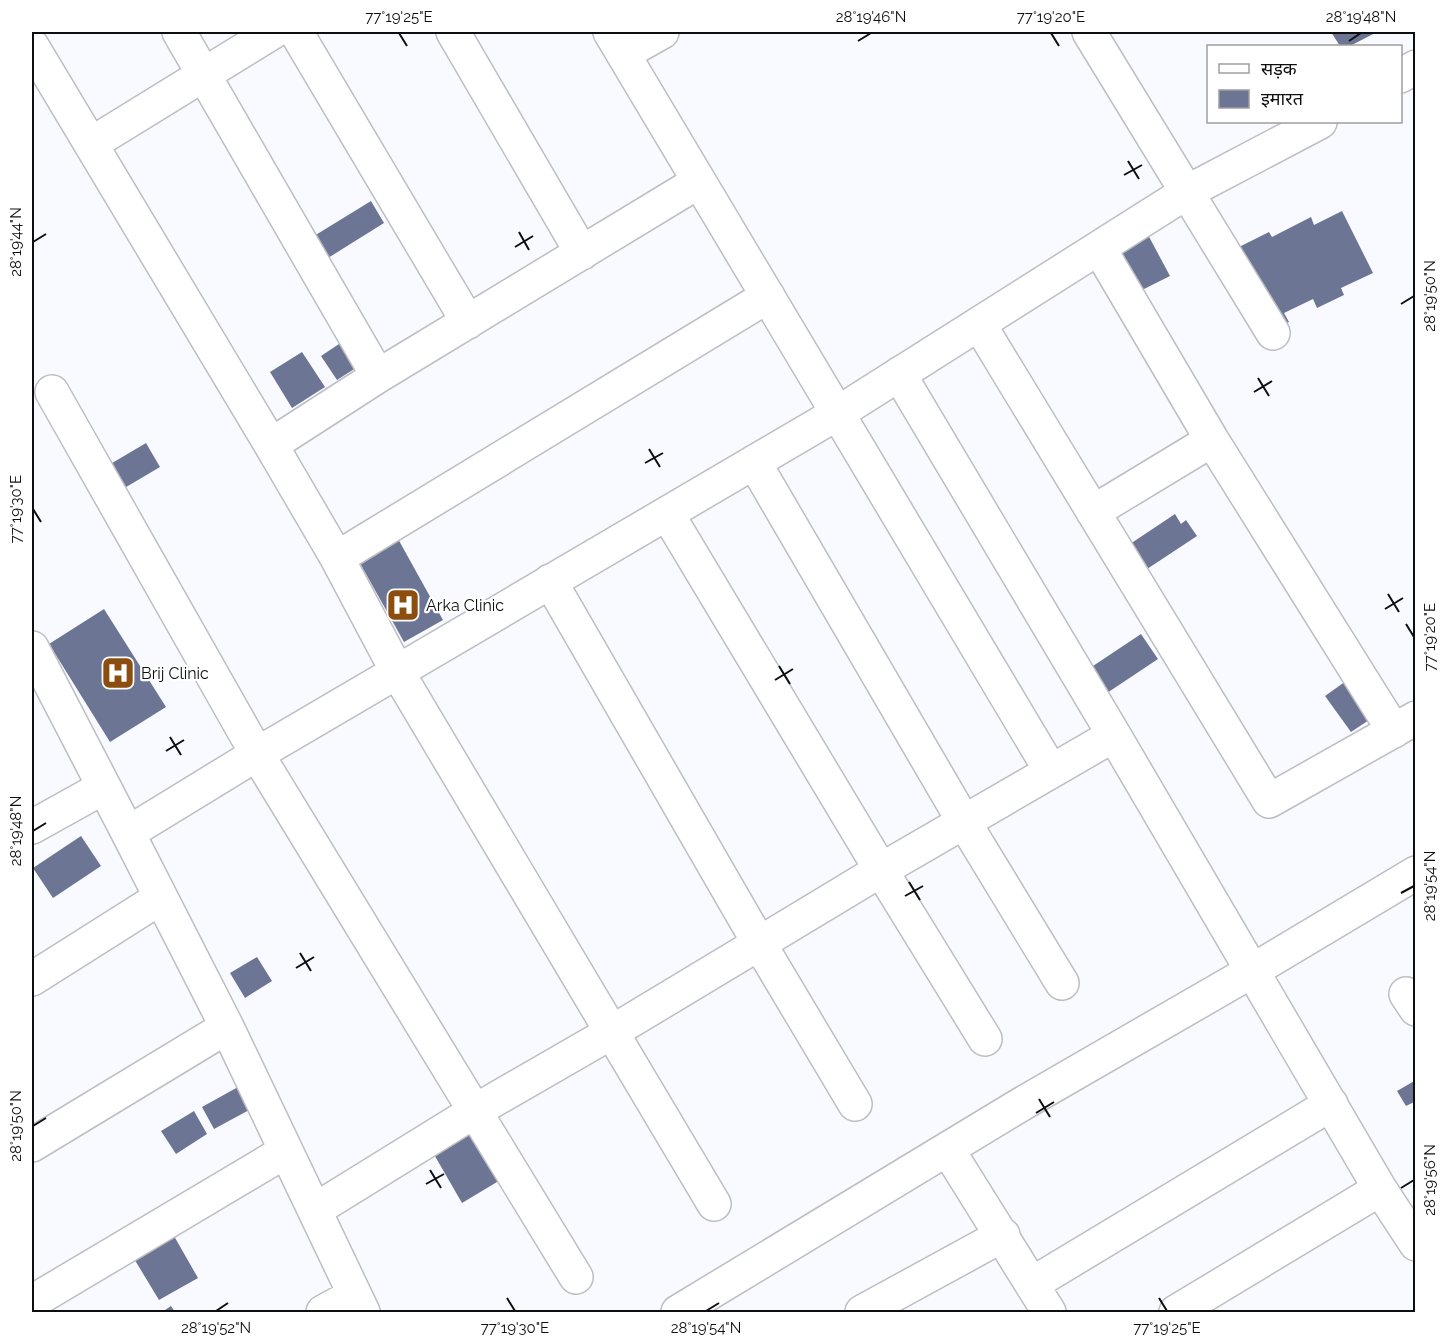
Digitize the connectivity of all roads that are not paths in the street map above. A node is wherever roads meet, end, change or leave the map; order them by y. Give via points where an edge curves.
1 (179, 32) edge
2 (273, 32) edge
3 (296, 32) edge
4 (453, 32) edge
5 (662, 32) edge
6 (1089, 32) edge
7 (616, 43) edge
8 (32, 46) edge
9 (1416, 67) edge
10 (204, 75) junction
11 (1402, 75) edge
12 (1318, 123) edge
13 (91, 144) junction
14 (698, 182) junction
15 (1187, 192) junction
16 (1099, 248) junction
17 (582, 253) junction
18 (768, 296) junction
19 (468, 322) junction
20 (980, 324) junction
21 (1273, 333) dead end
22 (898, 374) junction
23 (378, 376) junction
24 (52, 392) dead end
25 (838, 413) junction
26 (1212, 440) junction
27 (271, 445) junction
28 (754, 462) junction
29 (1093, 512) junction
30 (668, 515) junction
31 (337, 558) junction
32 (550, 581) junction
33 (32, 648) edge
34 (398, 673) junction
35 (1405, 724) edge
36 (1114, 735) junction
37 (257, 754) junction
38 (1051, 771) junction
39 (104, 786) junction
40 (963, 822) junction
41 (32, 827) edge
42 (128, 833) junction
43 (881, 870) junction
44 (1416, 873) edge
45 (160, 897) junction
46 (759, 943) junction
47 (1252, 971) junction
48 (32, 979) edge
49 (1062, 982) dead end
50 (227, 1027) junction
51 (612, 1032) junction
52 (986, 1039) dead end
53 (855, 1104) dead end
54 (1330, 1104) junction
55 (475, 1110) junction
56 (32, 1145) edge
57 (948, 1150) junction
58 (286, 1151) junction
59 (1380, 1189) junction
60 (714, 1204) dead end
61 (315, 1210) junction
62 (1003, 1235) junction
63 (1416, 1244) edge
64 (576, 1277) dead end
65 (1032, 1284) junction
66 (32, 1302) edge
67 (358, 1304) edge
68 (323, 1312) edge
69 (678, 1312) edge
70 (862, 1312) edge
71 (1049, 1312) edge
72 (1176, 1312) edge

1 - 10 street
2 - 10 street
3 - 19 street
4 - 17 street
5 - 7 street
6 - 15 street
7 - 14 street
8 - 13 street
9 - 11 street
10 - 13 street
10 - 23 street
12 - 15 street
13 - 27 street
14 - 17 street
14 - 18 street
15 - 16 street
15 - 21 street
16 - 20 street
16 - 26 street
17 - 19 street
18 - 25 street
18 - 31 street
19 - 23 street
20 - 22 street
20 - 29 street
22 - 25 street
22 - 36 street
23 - 27 street
24 - 37 street
25 - 28 street
25 - 38 street
26 - 29 street
26 - 35 street
27 - 31 street
28 - 30 street
28 - 40 street
29 - 35 street via 1269,801
30 - 32 street
30 - 43 street
31 - 34 street
32 - 34 street
32 - 46 street
33 - 39 street
34 - 37 street
34 - 51 street
36 - 38 street
36 - 47 street
37 - 42 street
37 - 55 street
38 - 40 street
39 - 41 street
39 - 42 street
40 - 43 street
40 - 49 street
42 - 45 street
43 - 46 street
43 - 52 street
44 - 47 street
45 - 48 street
45 - 50 street
46 - 51 street
46 - 53 street
47 - 54 street
47 - 57 street
50 - 56 street
50 - 58 street
51 - 55 street
51 - 60 street
54 - 59 street
54 - 65 street
55 - 61 street
55 - 64 street
57 - 62 street
57 - 69 street
58 - 61 street
58 - 66 street
59 - 63 street
59 - 72 street
61 - 67 street
62 - 65 street
62 - 70 street
65 - 71 street
67 - 68 street

